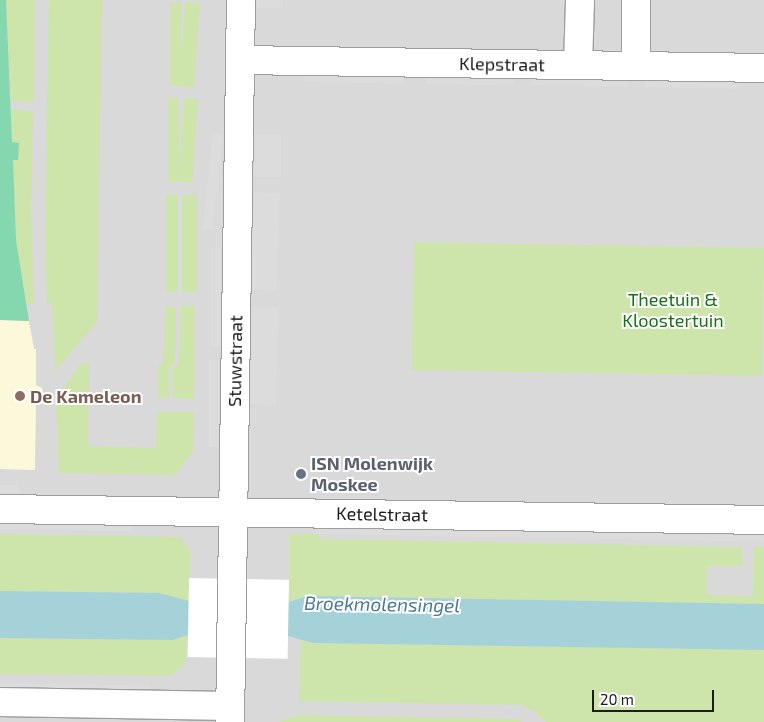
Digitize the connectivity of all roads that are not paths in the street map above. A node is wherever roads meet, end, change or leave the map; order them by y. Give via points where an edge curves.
1 (241, 0) edge
2 (580, 0) edge
3 (636, 0) edge
4 (240, 60) junction
5 (578, 65) junction
6 (636, 66) junction
7 (764, 68) edge
8 (0, 509) edge
9 (233, 512) junction
10 (764, 520) edge
11 (0, 702) edge
12 (230, 714) edge

1 - 4 street, Stuwstraat
2 - 5 street
3 - 6 street
4 - 5 street, Klepstraat
4 - 9 street, Stuwstraat
5 - 6 street, Klepstraat
6 - 7 street, Klepstraat
8 - 9 street, Ketelstraat
9 - 10 street, Ketelstraat
9 - 12 street, Stuwstraat
11 - 12 street

